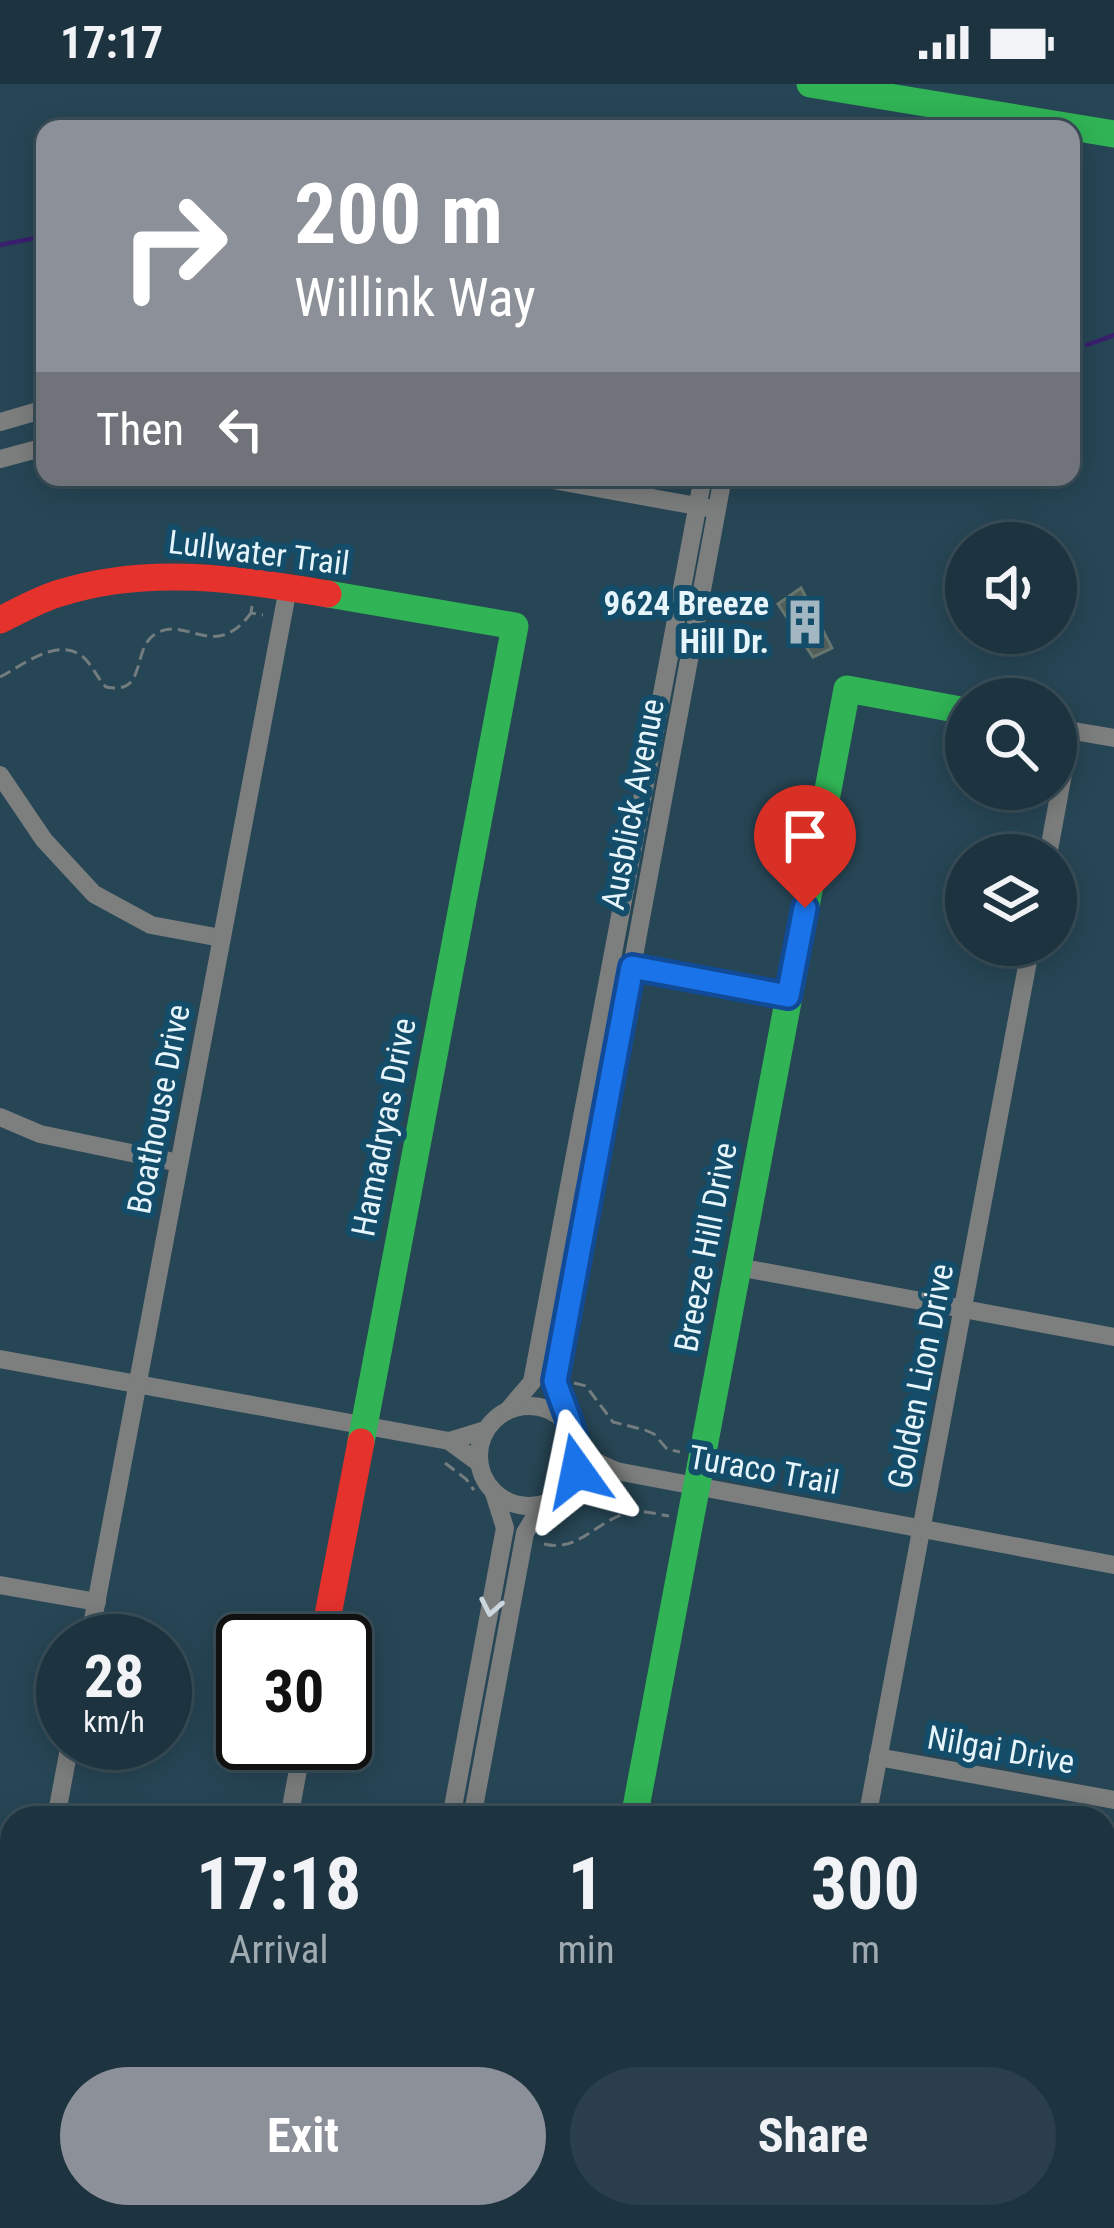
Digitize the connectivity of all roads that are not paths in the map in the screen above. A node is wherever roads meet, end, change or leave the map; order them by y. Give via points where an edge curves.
1 (810, 84) edge
2 (1029, 120) edge
3 (1080, 128) edge
4 (1114, 134) edge
5 (36, 412) edge
6 (0, 422) edge
7 (36, 450) edge
8 (0, 460) edge
9 (586, 486) edge
10 (704, 486) edge
11 (718, 486) edge
12 (707, 508) junction
13 (288, 588) junction
14 (0, 620) edge
15 (515, 626) joint
16 (945, 707) edge
17 (1077, 732) edge
18 (1114, 738) edge
19 (0, 776) edge
20 (221, 938) junction
21 (611, 963) junction
22 (1027, 966) edge
23 (632, 967) junction
24 (788, 996) junction
25 (0, 1117) edge
26 (179, 1162) junction
27 (738, 1267) junction
28 (962, 1310) junction
29 (1114, 1337) edge
30 (0, 1359) edge
31 (138, 1384) junction
32 (509, 1409) junction
33 (568, 1424) junction
34 (364, 1425) junction
35 (485, 1430) junction
36 (449, 1442) junction
37 (579, 1454) junction
38 (479, 1463) junction
39 (616, 1472) junction
40 (570, 1486) junction
41 (697, 1487) junction
42 (494, 1492) junction
43 (542, 1505) junction
44 (922, 1528) junction
45 (1114, 1565) edge
46 (0, 1585) edge
47 (97, 1602) junction
48 (95, 1614) edge
49 (328, 1614) edge
50 (878, 1757) junction
51 (65, 1770) edge
52 (298, 1770) edge
53 (58, 1806) edge
54 (291, 1806) edge
55 (453, 1806) edge
56 (474, 1806) edge
57 (636, 1806) edge
58 (869, 1806) edge
59 (1105, 1806) edge

1 - 2 street
3 - 4 street
5 - 6 street
7 - 8 street
9 - 12 street
10 - 12 street, Ausblick Avenue
11 - 12 street, Ausblick Avenue
12 - 21 street, Ausblick Avenue
12 - 23 street, Ausblick Avenue
13 - 14 street, Lullwater Trail via 148,575 59,593
13 - 15 street, Lullwater Trail
13 - 20 street, Boathouse Drive
15 - 34 street, Hamadryas Drive
16 - 24 street, Breeze Hill Drive via 847,689
17 - 18 street
19 - 20 street via 94,894 151,925
20 - 26 street, Boathouse Drive
21 - 23 street
21 - 32 street, Ausblick Avenue via 532,1382
22 - 28 street, Golden Lion Drive
23 - 24 street
23 - 33 street, Ausblick Avenue via 555,1381
24 - 27 street, Breeze Hill Drive
25 - 26 street via 40,1134
26 - 31 street, Boathouse Drive
27 - 28 street
27 - 41 street, Breeze Hill Drive
28 - 29 street
28 - 44 street, Golden Lion Drive
30 - 31 street
31 - 34 street
31 - 47 street, Boathouse Drive
32 - 33 street via 541,1407
32 - 35 street
33 - 37 street
34 - 36 street
34 - 49 street, Hamadryas Drive
35 - 36 street
35 - 38 street
36 - 38 street
37 - 39 street, Turaco Trail
37 - 40 street
38 - 42 street
39 - 40 street, Turaco Trail
39 - 41 street, Turaco Trail
40 - 43 street
41 - 44 street, Turaco Trail
41 - 57 street, Breeze Hill Drive
42 - 43 street
42 -> 55 street via 505,1532
43 - 56 street via 525,1532
44 - 45 street, Turaco Trail
44 - 50 street, Golden Lion Drive
46 - 47 street
47 - 48 street, Boathouse Drive
50 - 58 street, Golden Lion Drive
50 - 59 street, Nilgai Drive
51 - 53 street
52 - 54 street

